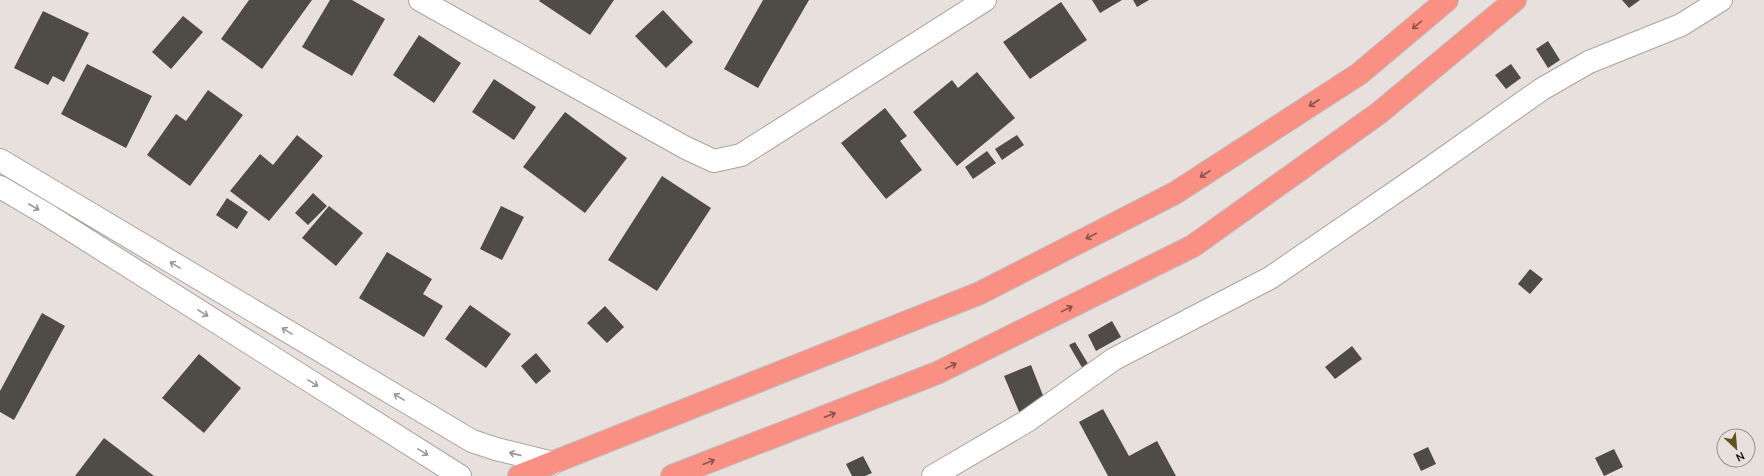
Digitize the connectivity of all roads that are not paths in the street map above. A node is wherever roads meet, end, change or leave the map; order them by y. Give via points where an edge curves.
1 (420, 0) edge
2 (1447, 0) edge
3 (1515, 0) edge
4 (1721, 0) edge
5 (970, 3) edge
6 (0, 160) edge
7 (0, 188) edge
8 (553, 463) junction
9 (460, 476) edge
10 (519, 476) edge
11 (672, 476) edge
12 (933, 476) edge

1 - 5 street via 686,148 714,161 741,155
2 -> 8 highway via 1358,74 1162,200 980,293
11 -> 3 highway via 937,373 1193,246 1379,113
4 - 12 street via 1681,25 1589,62 1542,89 1270,278 1114,359 1027,421
8 -> 6 street via 472,441
7 -> 9 street via 46,214
8 - 10 highway

